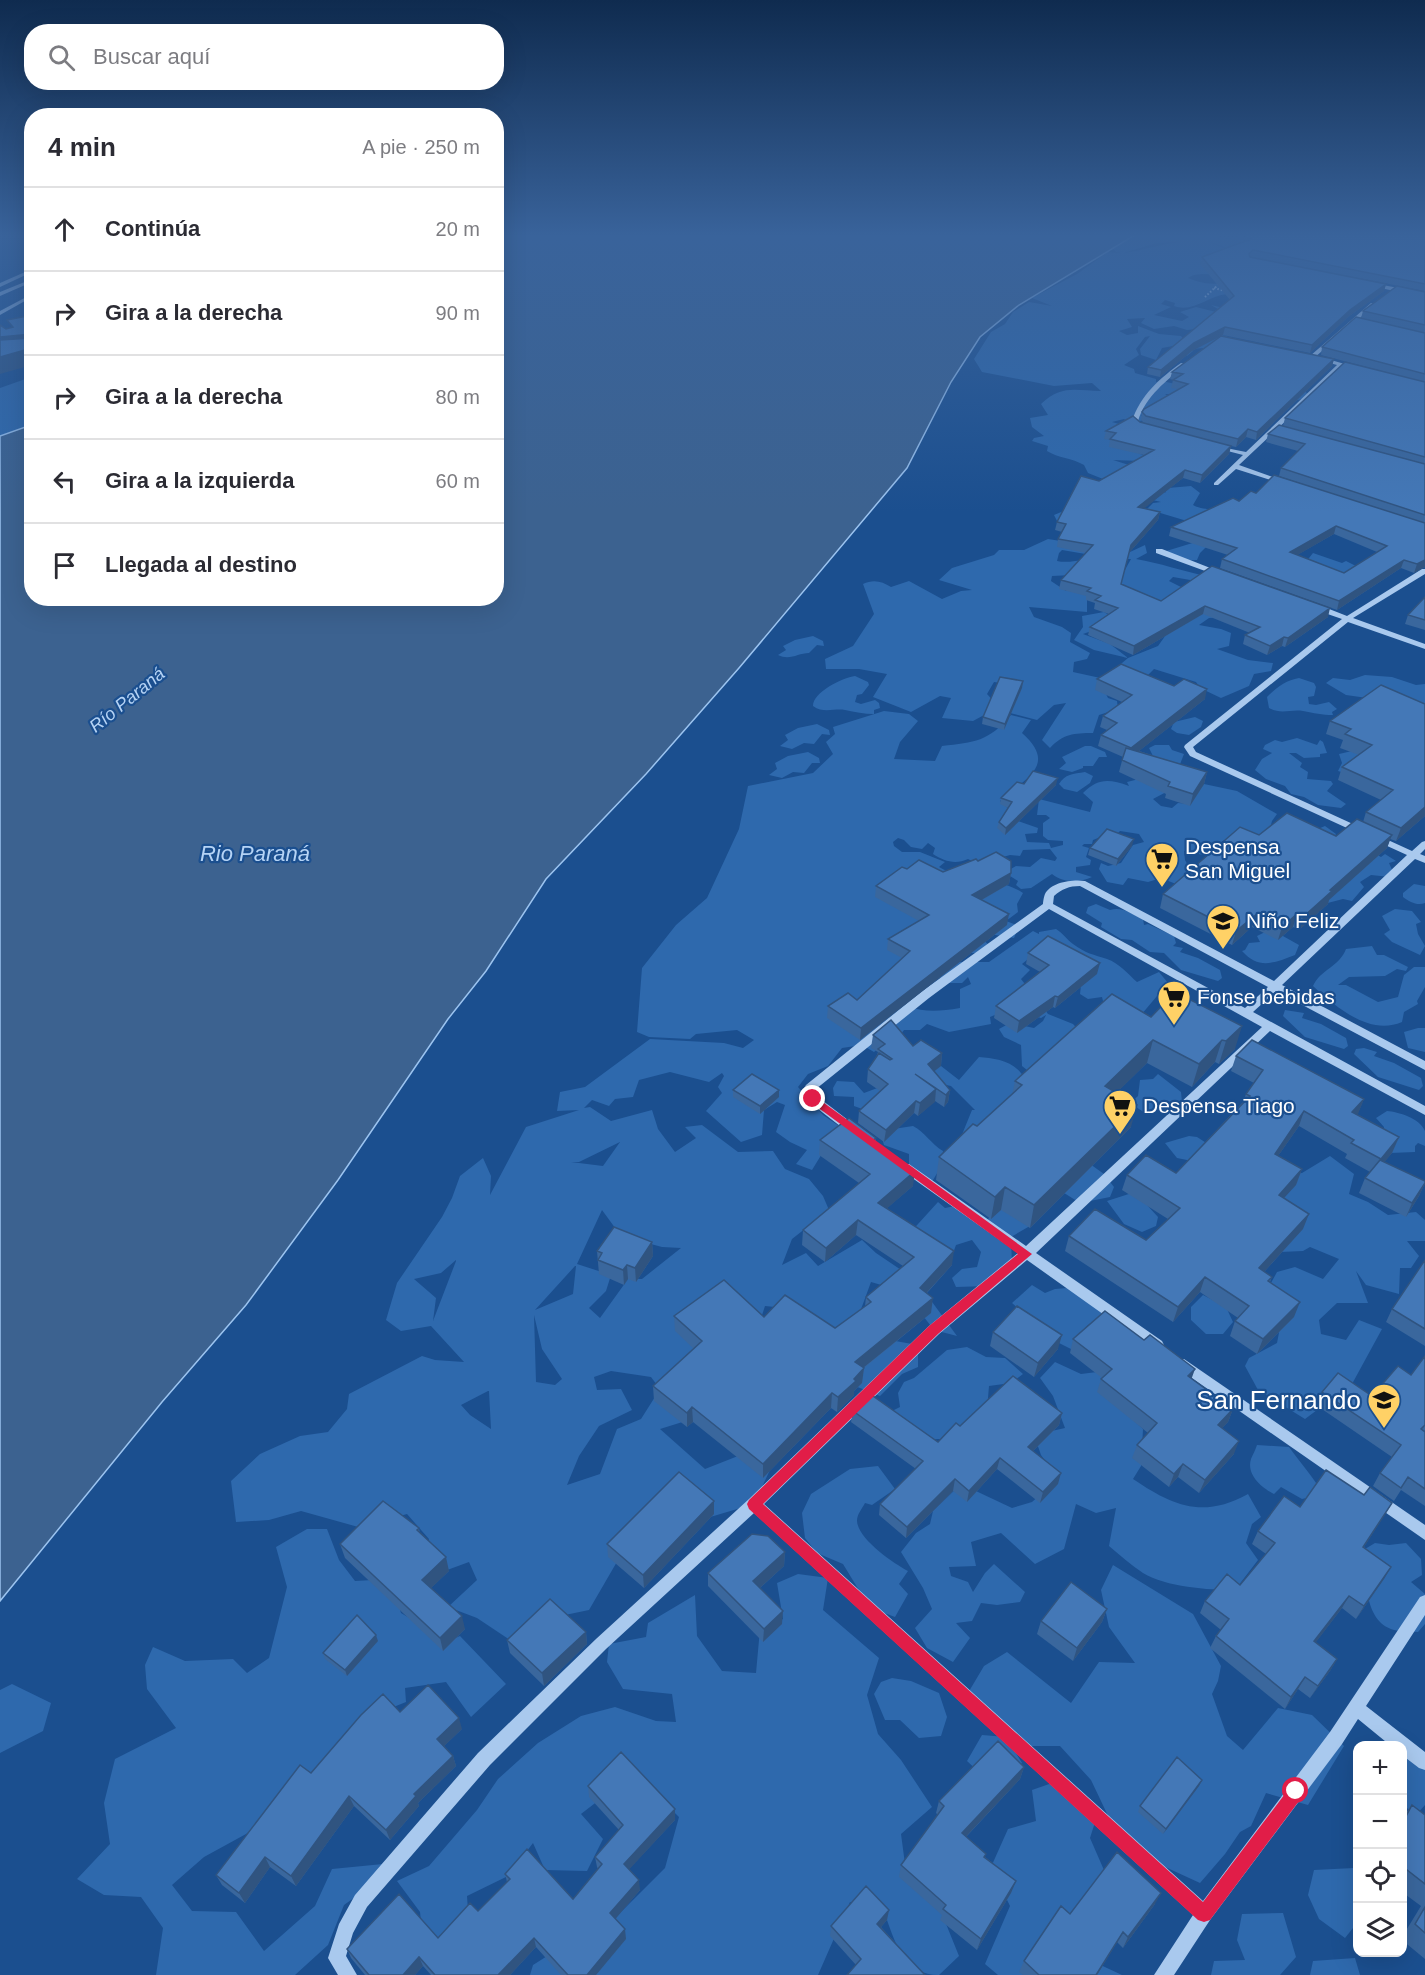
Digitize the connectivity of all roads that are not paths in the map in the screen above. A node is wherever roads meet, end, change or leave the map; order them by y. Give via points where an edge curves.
1 (1344, 327) edge
2 (1300, 354) edge
3 (1312, 357) junction
4 (1191, 358) edge
5 (1342, 364) junction
6 (1363, 370) edge
7 (1275, 428) junction
8 (1151, 430) edge
9 (1287, 431) edge
10 (1215, 446) edge
11 (1247, 454) junction
12 (1234, 466) junction
13 (1216, 484) dead end
14 (1291, 485) edge
15 (1159, 551) dead end
16 (1425, 571) edge
17 (1226, 575) edge
18 (1304, 602) edge
19 (1348, 618) junction
20 (1425, 647) edge
21 (1425, 844) edge
22 (1413, 854) junction
23 (1425, 860) edge
24 (1048, 905) junction
25 (1275, 986) junction
26 (1246, 1013) junction
27 (1269, 1026) junction
28 (1425, 1066) edge
29 (1425, 1112) edge
30 (862, 1136) edge
31 (891, 1157) edge
32 (1026, 1254) junction
33 (754, 1504) junction
34 (1425, 1533) edge
35 (1425, 1602) edge
36 (1355, 1707) junction
37 (1425, 1762) edge
38 (1204, 1914) junction
39 (348, 1975) edge
40 (1163, 1975) edge

1 - 3 street
2 - 3 street
3 - 5 street
4 - 8 street via 1149,395 1136,416 1135,422
5 - 6 street
5 - 7 street
7 - 9 street
7 - 11 street
10 - 11 street
11 - 12 street
12 - 13 street
12 - 14 street
15 - 17 street
16 - 19 street
18 - 19 street
19 - 20 street
19 - 22 street via 1188,750
21 - 22 street
22 - 23 street
22 - 25 street
24 - 25 street via 1048,895 1055,889 1082,883
24 - 26 street
24 - 30 street via 926,995 810,1088 813,1099
25 - 26 street
25 - 28 street
26 - 27 street
27 - 29 street
27 - 32 street
31 - 32 street
32 - 33 street via 934,1330
32 - 34 street
33 - 38 street
33 - 39 street via 601,1644 484,1759 362,1901 345,1930 337,1958
35 - 36 street
36 - 37 street
36 - 38 street
38 - 40 street

